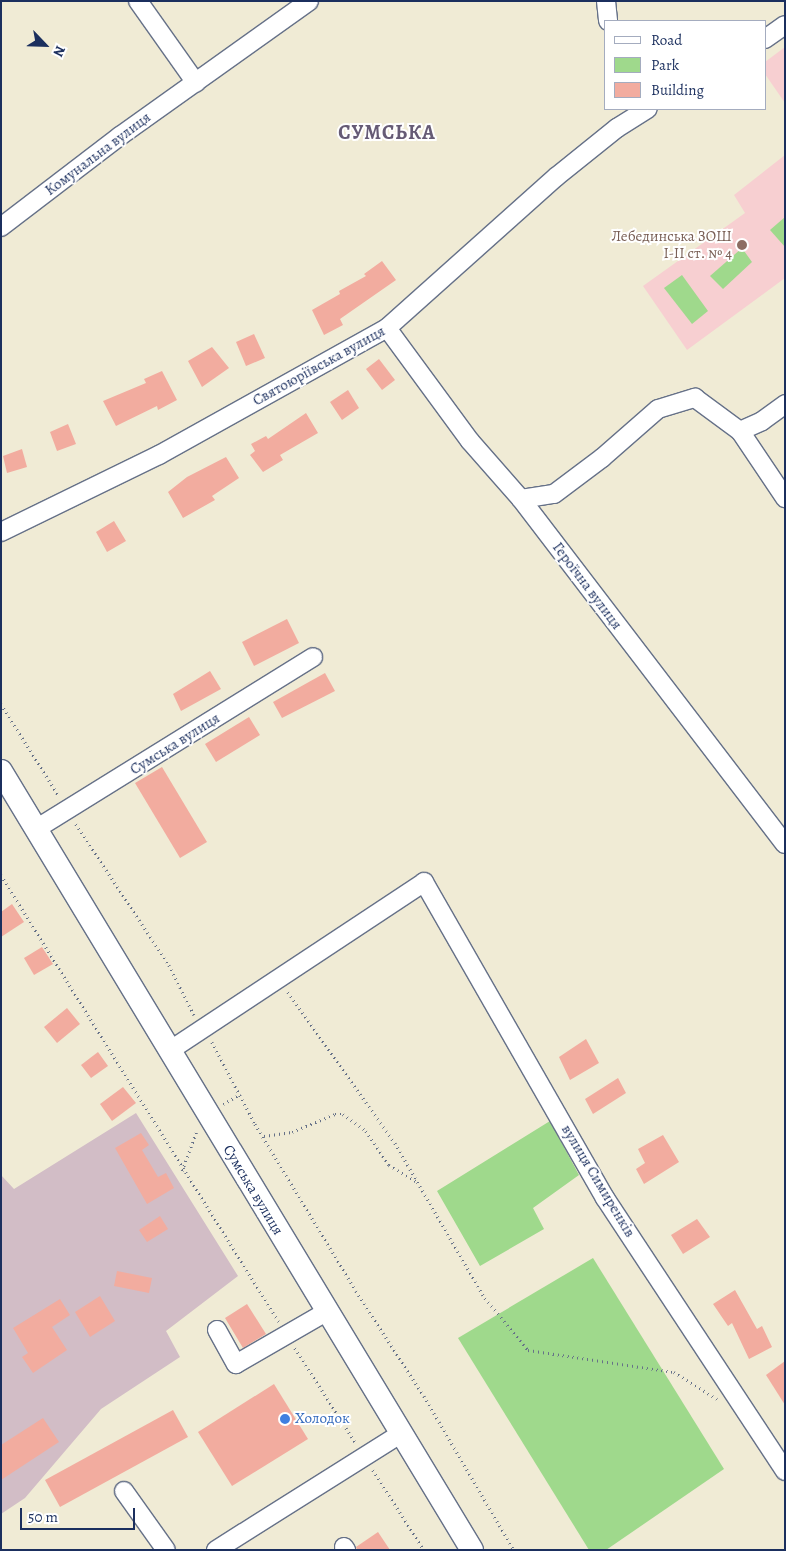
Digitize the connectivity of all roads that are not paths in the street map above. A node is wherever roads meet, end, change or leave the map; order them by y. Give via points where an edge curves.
1 (138, 1) edge
2 (308, 1) edge
3 (606, 1) edge
4 (608, 20) edge
5 (785, 25) edge
6 (766, 38) edge
7 (196, 83) junction
8 (644, 110) edge
9 (1, 227) edge
10 (387, 328) junction
11 (785, 404) edge
12 (740, 431) junction
13 (785, 498) edge
14 (521, 499) junction
15 (1, 532) edge
16 (313, 657) dead end
17 (1, 771) edge
18 (36, 829) junction
19 (785, 844) edge
20 (169, 1051) junction
21 (326, 1312) junction
22 (217, 1330) dead end
23 (400, 1434) junction
24 (785, 1471) edge
25 (124, 1491) dead end
26 (166, 1550) edge
27 (216, 1550) edge
28 (472, 1550) edge

1 - 7 street
2 - 7 street, Комунальна вулиця
3 - 4 street
5 - 6 street
7 - 9 street, Комунальна вулиця
8 - 10 street, Святоюріївська вулиця via 556,177
10 - 14 street, Героїчна вулиця via 470,441
10 - 15 street, Святоюріївська вулиця via 159,455
11 - 12 street via 762,421
12 - 13 street
12 - 14 street via 695,398 658,409 602,458 554,494
14 - 19 street, Героїчна вулиця
16 - 18 street, Сумська вулиця
17 - 18 main road, Сумська вулиця
18 - 20 main road, Сумська вулиця
20 - 21 main road, Сумська вулиця
20 - 24 street, вулиця Симиренків via 424,882 606,1198
21 - 22 street via 236,1364
21 - 23 main road, Сумська вулиця
23 - 27 street
23 - 28 main road, Сумська вулиця
25 - 26 street

